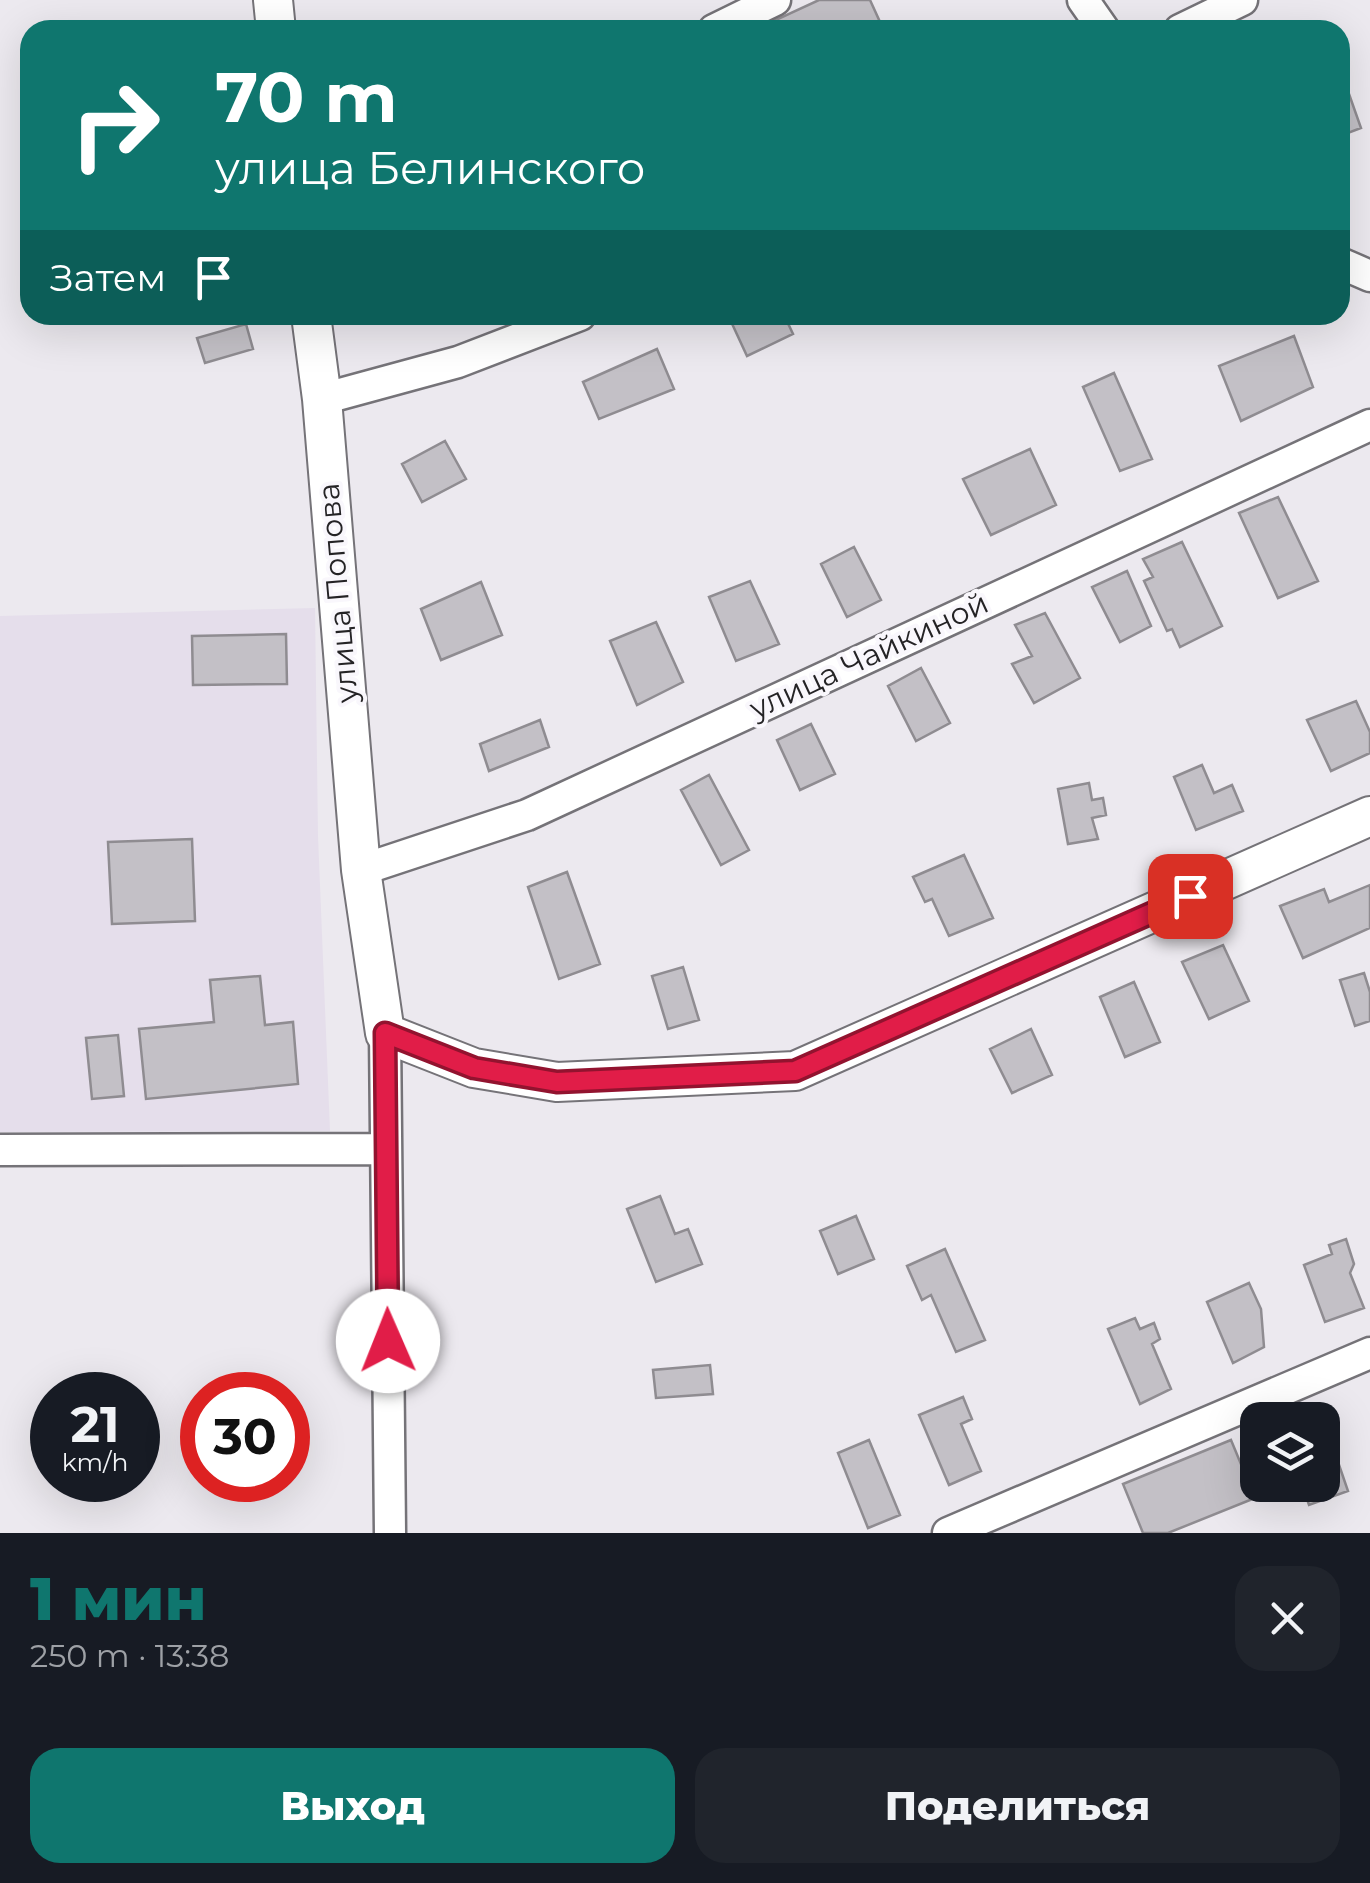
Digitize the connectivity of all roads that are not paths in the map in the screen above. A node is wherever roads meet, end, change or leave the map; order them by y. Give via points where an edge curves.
1 (775, 0) edge
2 (1242, 0) edge
3 (734, 20) edge
4 (1201, 20) edge
5 (312, 325) edge
6 (554, 325) edge
7 (322, 400) junction
8 (1370, 425) edge
9 (1370, 816) edge
10 (361, 870) junction
11 (385, 1033) junction
12 (386, 1149) junction
13 (0, 1150) edge
14 (1370, 1352) edge
15 (390, 1533) edge
16 (948, 1533) edge

1 - 3 street
2 - 4 street
5 - 7 street, улица Попова
6 - 7 street via 458,362
7 - 10 street, улица Попова
8 - 10 street, улица Чайкиной via 527,815
9 - 11 street via 795,1071 557,1082 474,1068
10 - 11 street, улица Попова
11 - 12 street
12 - 13 street
12 - 15 street
14 - 16 street

